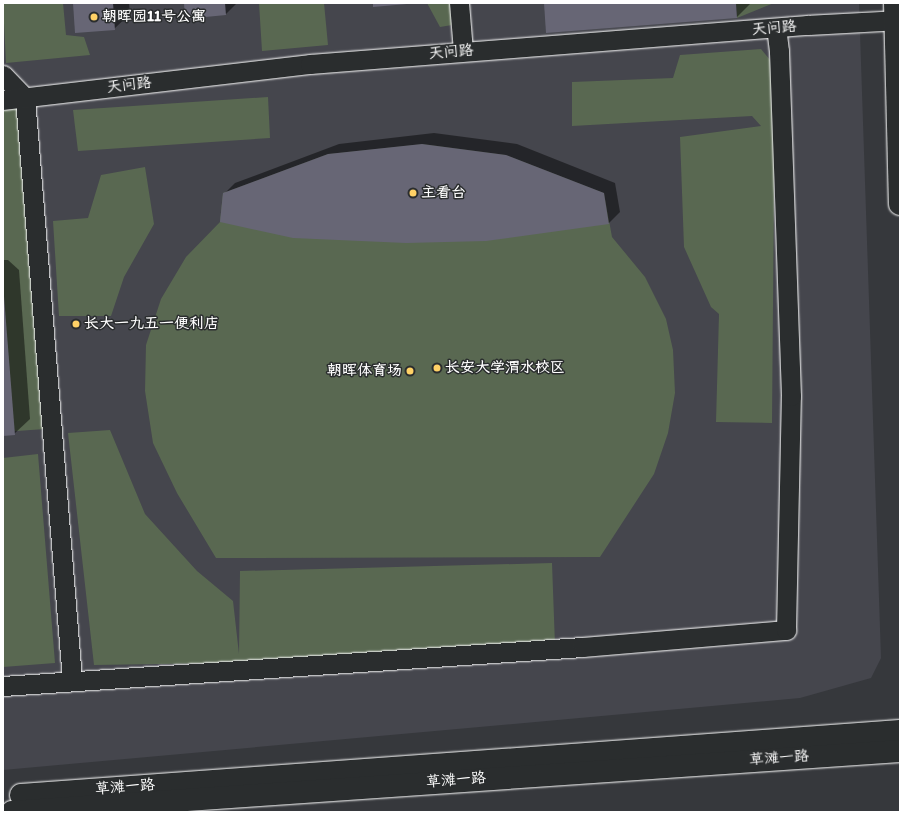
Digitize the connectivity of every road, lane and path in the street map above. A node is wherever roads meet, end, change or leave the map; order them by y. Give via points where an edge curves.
1 (459, 3) edge
2 (897, 15) edge
3 (776, 28) junction
4 (463, 51) junction
5 (3, 75) edge
6 (25, 98) junction
7 (3, 100) edge
8 (900, 204) edge
9 (72, 680) junction
10 (3, 686) edge
11 (900, 731) edge
12 (900, 751) edge
13 (16, 808) edge

1 - 4 street
2 - 3 street, 天问路
2 - 8 street
3 - 4 street, 天问路
3 - 9 street via 779,51 791,396 786,630 575,647
4 - 6 street, 天问路 via 310,64
5 - 6 street
6 - 7 street, 天问路
6 - 9 street
9 - 10 street
11 - 13 street, 草滩一路
12 - 13 street, 草滩一路

